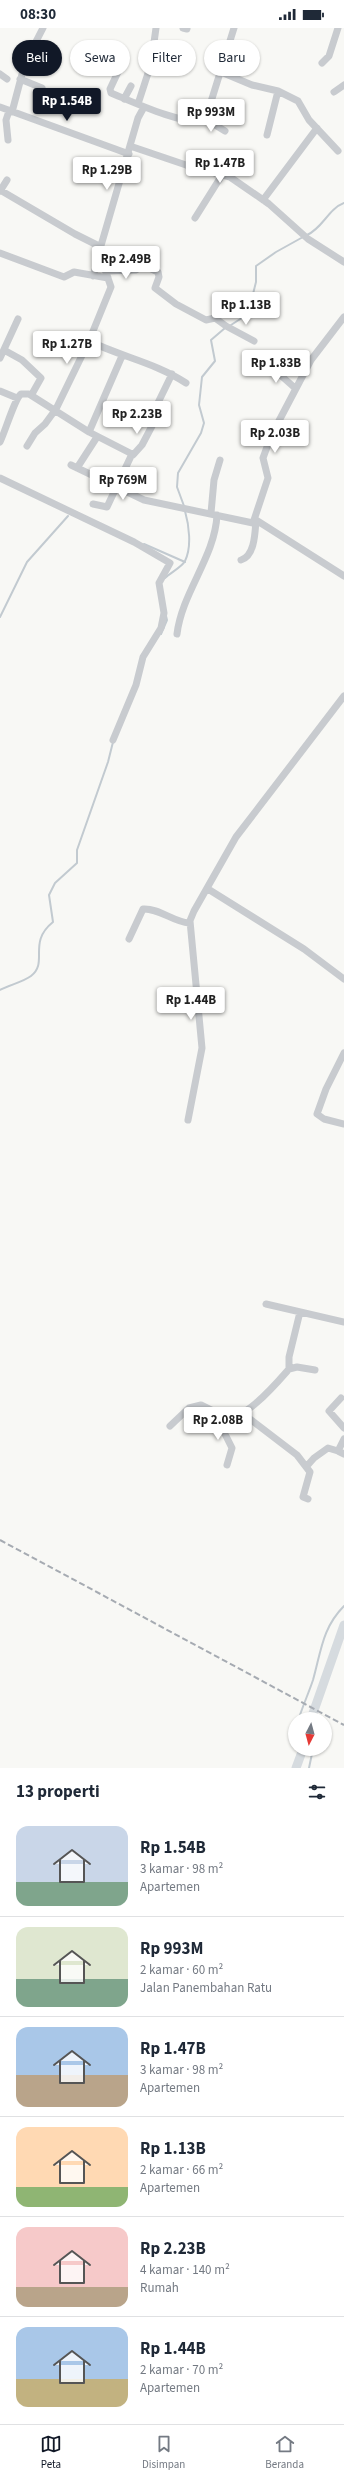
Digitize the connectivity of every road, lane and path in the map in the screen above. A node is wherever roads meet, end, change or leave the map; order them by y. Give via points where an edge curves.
1 (43, 28) edge
2 (156, 28) edge
3 (234, 28) edge
4 (338, 28) edge
5 (230, 40) edge
6 (322, 64) dead end
7 (0, 74) edge
8 (116, 76) edge
9 (220, 76) edge
10 (231, 76) edge
11 (7, 79) dead end
12 (20, 79) junction
13 (344, 85) edge
14 (131, 86) dead end
15 (42, 88) dead end
16 (278, 91) junction
17 (334, 92) dead end
18 (124, 99) junction
19 (141, 106) junction
20 (0, 107) edge
21 (11, 111) junction
22 (207, 120) junction
23 (317, 128) junction
24 (225, 131) dead end
25 (267, 135) dead end
26 (8, 140) dead end
27 (130, 150) junction
28 (338, 151) dead end
29 (244, 154) dead end
30 (222, 175) junction
31 (230, 177) junction
32 (7, 180) dead end
33 (0, 191) edge
34 (263, 200) junction
35 (195, 218) dead end
36 (101, 247) junction
37 (0, 253) edge
38 (100, 255) junction
39 (344, 262) edge
40 (107, 274) junction
41 (93, 276) junction
42 (344, 317) edge
43 (18, 319) dead end
44 (90, 341) junction
45 (254, 341) dead end
46 (4, 350) junction
47 (122, 356) junction
48 (0, 358) edge
49 (269, 365) dead end
50 (172, 374) junction
51 (186, 383) dead end
52 (295, 388) junction
53 (0, 391) edge
54 (32, 394) junction
55 (17, 398) junction
56 (56, 409) junction
57 (89, 432) junction
58 (97, 436) junction
59 (0, 442) edge
60 (27, 446) dead end
61 (133, 455) junction
62 (220, 460) dead end
63 (0, 478) edge
64 (118, 488) junction
65 (93, 504) dead end
66 (214, 514) junction
67 (256, 520) junction
68 (241, 560) dead end
69 (344, 576) edge
70 (177, 634) dead end
71 (344, 696) edge
72 (113, 740) dead end
73 (208, 889) junction
74 (190, 921) junction
75 (129, 939) dead end
76 (344, 979) edge
77 (344, 1053) edge
78 (188, 1120) dead end
79 (344, 1124) edge
80 (266, 1304) dead end
81 (300, 1312) junction
82 (344, 1322) edge
83 (289, 1369) junction
84 (315, 1370) dead end
85 (341, 1398) dead end
86 (242, 1413) junction
87 (225, 1420) junction
88 (170, 1426) dead end
89 (344, 1428) edge
90 (344, 1439) edge
91 (341, 1452) edge
92 (227, 1465) dead end
93 (306, 1467) junction
94 (308, 1499) dead end
95 (344, 1625) edge
96 (313, 1712) edge
97 (300, 1756) edge
98 (296, 1768) edge

1 - 12 street
2 - 19 street
3 - 5 street
4 - 6 street via 329,56
7 - 11 street
8 - 18 street via 110,91
9 - 22 street
10 - 16 street via 252,85
12 - 15 street
12 - 21 street
13 - 17 street
14 - 18 street
16 - 23 street via 298,101
16 - 25 street
18 - 19 street
19 - 22 street via 179,118
19 - 27 street
20 - 21 street
21 - 26 street via 6,120
21 - 27 street
22 - 24 street
23 - 28 street
23 - 34 street
27 - 30 street
27 - 36 street
29 - 31 street
30 - 31 street
30 - 35 street
31 - 34 street
32 - 33 street
33 - 36 street
34 - 39 street via 306,236
36 - 38 street
37 - 41 street via 64,278 74,272
38 - 40 street
38 - 41 street
40 - 41 street
40 - 44 street via 110,287
40 - 45 street via 136,270 143,265 154,270 160,274 156,290 203,319 215,318
42 - 52 street via 311,360
43 - 46 street
44 - 47 street
44 - 56 street
46 - 48 street
46 - 54 street via 22,360 41,378
47 - 50 street via 153,365
47 - 57 street
49 - 52 street
50 - 51 street
50 - 61 street via 154,411 152,426 142,445
52 - 67 street via 263,458 269,476
53 - 55 street
54 - 55 street via 24,393
54 - 56 street
55 - 59 street
56 - 57 street
56 - 60 street
57 - 58 street
58 - 61 street
58 - 64 street via 74,466
61 - 64 street
62 - 66 street via 214,480
63 - 72 street via 134,542 169,562 170,567 161,576 159,583 163,609 161,628 143,657 136,685
64 - 65 street via 107,507
64 - 66 street via 144,500
66 - 67 street via 249,523
66 - 70 street via 215,534 195,579
67 - 68 street via 251,550 247,557
67 - 69 street
71 - 73 street via 236,837
73 - 74 street
73 - 76 street via 304,949
74 - 75 street via 184,923 166,915 143,910
74 - 78 street via 202,1048
77 - 79 street via 317,1114 320,1118
80 - 81 street
81 - 82 street
81 - 83 street via 289,1357
83 - 84 street via 297,1367
83 - 86 street
85 - 89 street via 329,1411
86 - 87 street
86 - 93 street via 297,1455
87 - 88 street via 216,1417 211,1410 201,1405 189,1408
87 - 92 street via 225,1434 232,1448
90 - 91 street
91 - 93 street via 328,1448
93 - 94 street via 311,1474 303,1497
95 - 96 street
97 - 98 street

